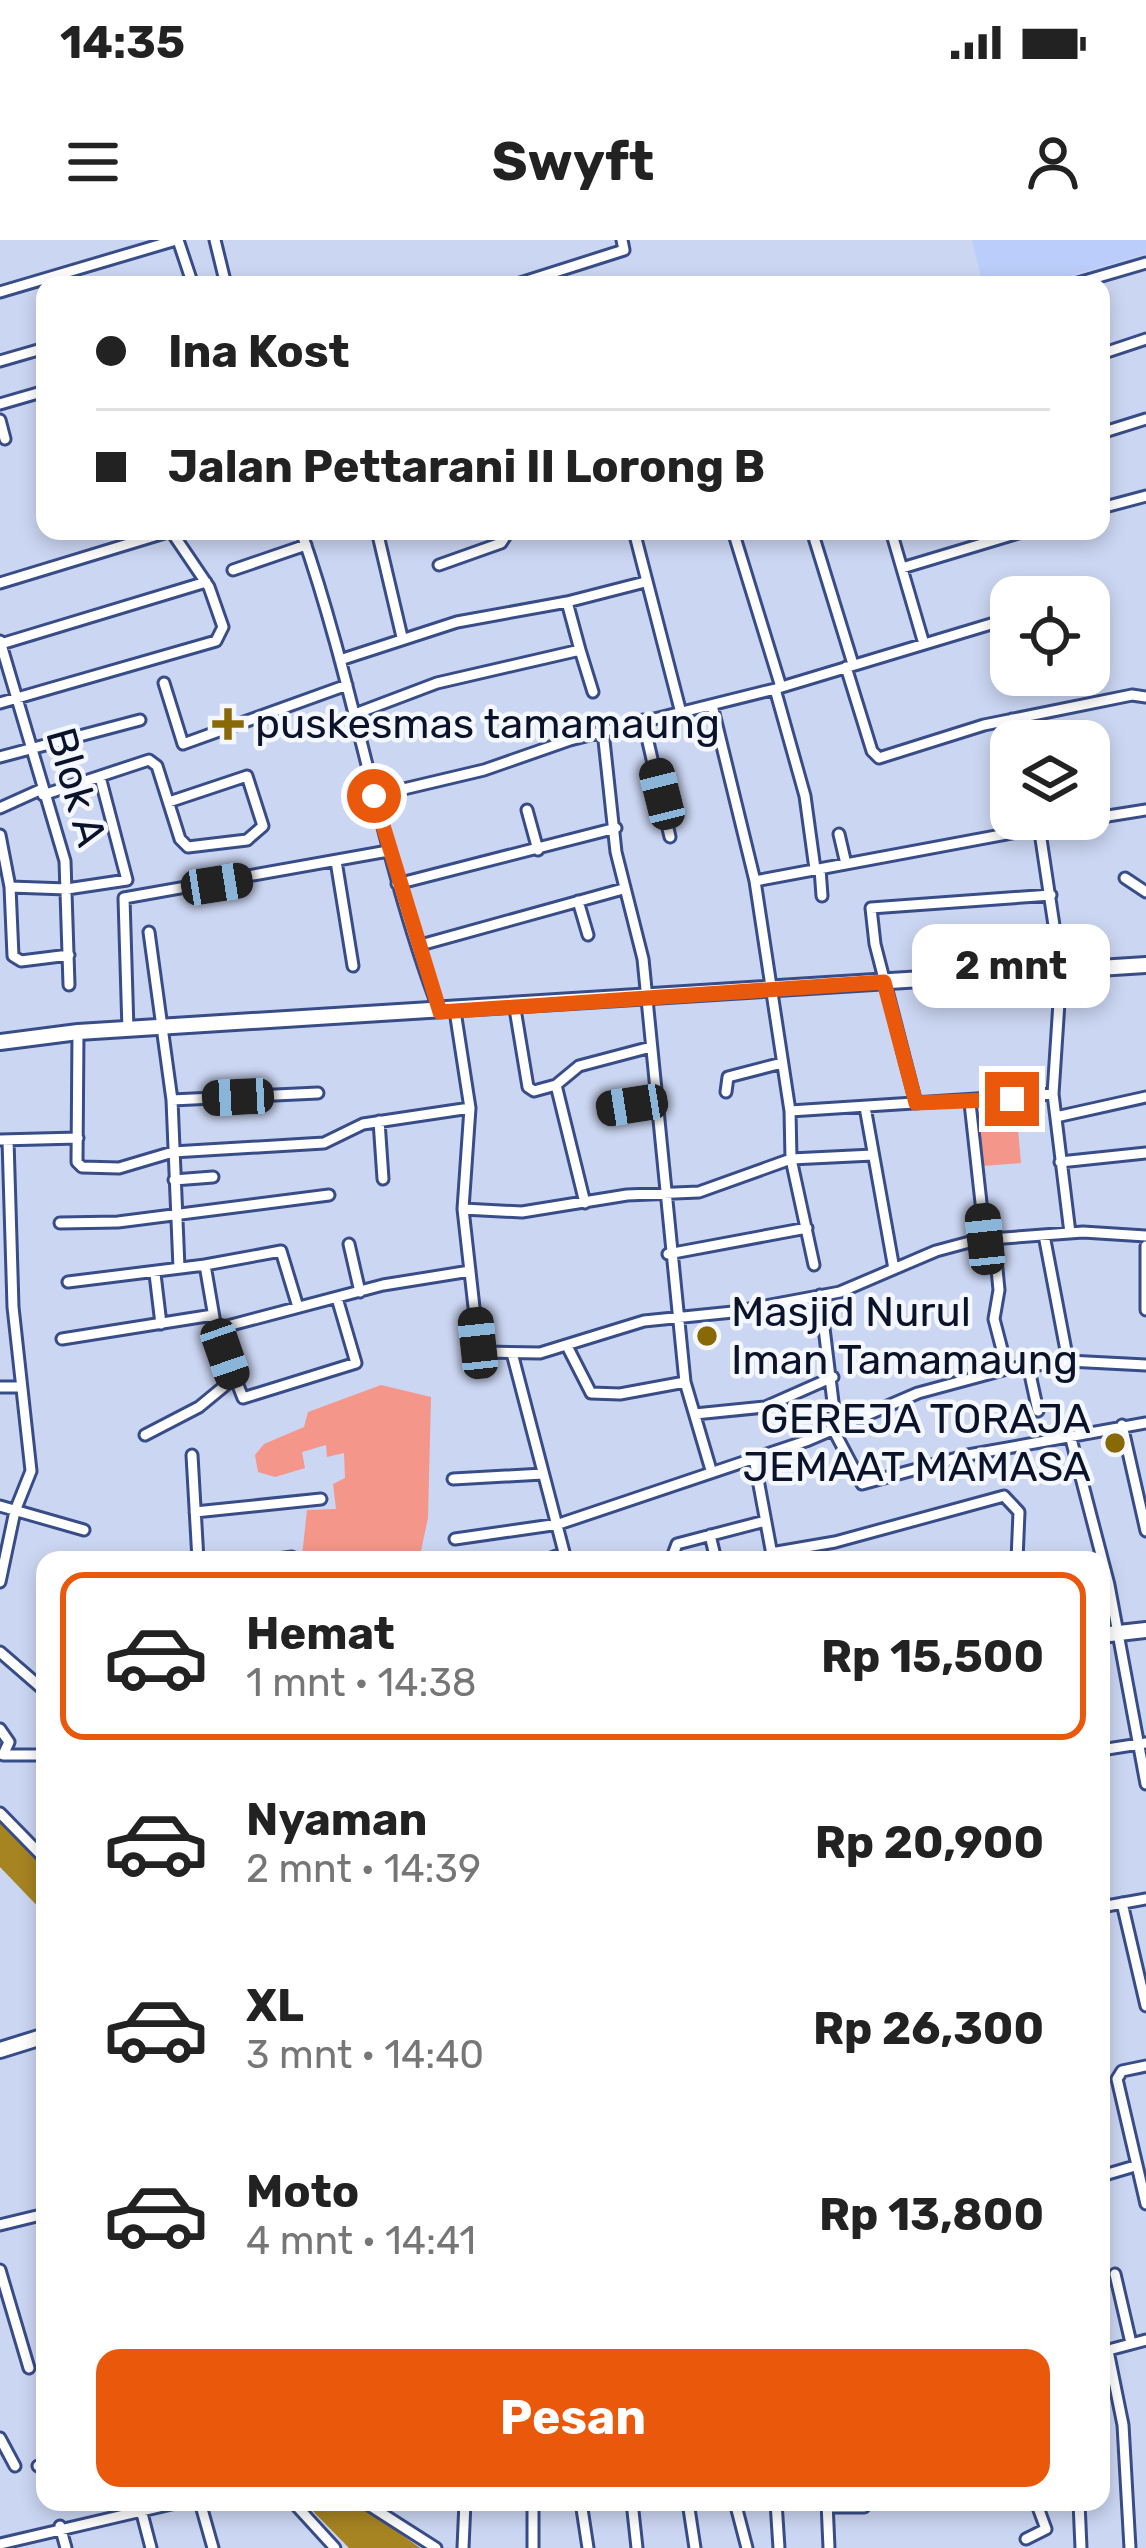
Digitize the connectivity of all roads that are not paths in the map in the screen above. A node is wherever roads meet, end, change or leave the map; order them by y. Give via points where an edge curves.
1 (177, 240) edge
2 (215, 240) edge
3 (622, 240) edge
4 (1146, 263) edge
5 (54, 276) edge
6 (190, 276) edge
7 (224, 276) edge
8 (562, 276) edge
9 (1102, 276) edge
10 (36, 281) edge
11 (0, 292) edge
12 (1146, 339) edge
13 (36, 351) edge
14 (1110, 351) edge
15 (0, 361) edge
16 (36, 390) edge
17 (0, 404) edge
18 (1146, 419) edge
19 (0, 420) edge
20 (1110, 430) edge
21 (5, 439) dead end
22 (1146, 496) edge
23 (1110, 506) edge
24 (144, 540) edge
25 (176, 540) edge
26 (304, 540) edge
27 (379, 540) edge
28 (503, 540) edge
29 (636, 540) edge
30 (736, 540) edge
31 (814, 540) edge
32 (894, 540) edge
33 (995, 540) edge
34 (306, 545) junction
35 (439, 565) dead end
36 (902, 568) junction
37 (233, 570) dead end
38 (645, 582) junction
39 (0, 583) edge
40 (206, 583) junction
41 (567, 602) junction
42 (990, 624) edge
43 (403, 637) junction
44 (0, 642) edge
45 (924, 644) junction
46 (580, 650) junction
47 (340, 660) junction
48 (849, 666) junction
49 (164, 683) dead end
50 (347, 686) junction
51 (778, 688) junction
52 (593, 692) dead end
53 (1146, 697) edge
54 (16, 699) junction
55 (0, 704) edge
56 (712, 705) junction
57 (681, 713) junction
58 (355, 714) junction
59 (1012, 718) joint
60 (140, 719) dead end
61 (643, 720) junction
62 (603, 731) junction
63 (30, 749) junction
64 (0, 757) edge
65 (100, 777) junction
66 (43, 792) junction
67 (374, 796) junction
68 (169, 802) junction
69 (0, 808) edge
70 (527, 810) dead end
71 (1146, 810) edge
72 (1110, 816) edge
73 (616, 828) junction
74 (990, 833) edge
75 (839, 834) dead end
76 (0, 835) edge
77 (670, 837) dead end
78 (1042, 840) edge
79 (538, 850) junction
80 (388, 851) junction
81 (336, 861) junction
82 (846, 864) junction
83 (818, 869) junction
84 (1125, 878) dead end
85 (755, 881) junction
86 (397, 884) junction
87 (10, 887) junction
88 (67, 889) junction
89 (623, 889) junction
90 (1146, 892) edge
91 (822, 896) dead end
92 (1051, 896) junction
93 (578, 901) junction
94 (149, 932) dead end
95 (588, 935) dead end
96 (417, 946) junction
97 (69, 955) junction
98 (1146, 964) edge
99 (353, 966) dead end
100 (1061, 971) junction
101 (884, 982) junction
102 (69, 985) dead end
103 (770, 991) junction
104 (644, 996) junction
105 (514, 1003) junction
106 (447, 1011) junction
107 (161, 1028) junction
108 (128, 1030) junction
109 (78, 1032) junction
110 (0, 1042) edge
111 (651, 1047) junction
112 (782, 1063) junction
113 (556, 1085) junction
114 (726, 1092) dead end
115 (318, 1093) dead end
116 (1053, 1094) junction
117 (1146, 1096) edge
118 (172, 1100) junction
119 (656, 1102) junction
120 (916, 1103) junction
121 (970, 1103) junction
122 (865, 1107) junction
123 (470, 1108) junction
124 (608, 1109) dead end
125 (790, 1111) junction
126 (1056, 1117) junction
127 (379, 1121) junction
128 (78, 1138) junction
129 (4, 1140) edge
130 (173, 1152) junction
131 (1146, 1153) edge
132 (872, 1155) junction
133 (791, 1160) junction
134 (1060, 1162) junction
135 (213, 1177) dead end
136 (382, 1179) dead end
137 (173, 1180) junction
138 (663, 1192) junction
139 (329, 1195) dead end
140 (585, 1203) junction
141 (463, 1209) junction
142 (174, 1211) junction
143 (60, 1223) dead end
144 (807, 1228) junction
145 (1070, 1233) junction
146 (1044, 1235) junction
147 (4, 1236) edge
148 (1146, 1236) edge
149 (990, 1239) junction
150 (349, 1244) dead end
151 (1146, 1246) edge
152 (668, 1254) junction
153 (814, 1264) dead end
154 (206, 1265) junction
155 (179, 1268) junction
156 (894, 1269) junction
157 (470, 1271) junction
158 (154, 1274) junction
159 (68, 1282) dead end
160 (360, 1292) junction
161 (820, 1294) junction
162 (337, 1298) junction
163 (298, 1307) junction
164 (1146, 1310) edge
165 (213, 1315) junction
166 (677, 1316) junction
167 (161, 1324) junction
168 (216, 1329) junction
169 (62, 1339) dead end
170 (567, 1346) junction
171 (512, 1353) junction
172 (1069, 1361) junction
173 (1028, 1365) junction
174 (1146, 1366) edge
175 (1007, 1369) junction
176 (833, 1377) junction
177 (233, 1379) junction
178 (685, 1382) junction
179 (0, 1387) edge
180 (21, 1387) junction
181 (1038, 1411) dead end
182 (695, 1414) junction
183 (1146, 1423) edge
184 (1122, 1425) junction
185 (835, 1428) junction
186 (145, 1435) dead end
187 (1070, 1436) junction
188 (192, 1455) dead end
189 (754, 1458) junction
190 (711, 1470) junction
191 (543, 1474) junction
192 (453, 1479) dead end
193 (320, 1499) dead end
194 (0, 1506) edge
195 (15, 1511) junction
196 (195, 1512) junction
197 (765, 1521) junction
198 (559, 1524) junction
199 (84, 1530) dead end
200 (1146, 1531) edge
201 (710, 1535) junction
202 (455, 1539) dead end
203 (197, 1551) edge
204 (564, 1551) edge
205 (672, 1551) edge
206 (714, 1551) edge
207 (771, 1551) edge
208 (798, 1551) edge
209 (1017, 1551) edge
210 (1098, 1551) edge
211 (0, 1578) edge
212 (1110, 1601) edge
213 (1146, 1630) edge
214 (1110, 1634) edge
215 (1118, 1634) junction
216 (0, 1652) edge
217 (36, 1683) edge
218 (0, 1729) edge
219 (1142, 1743) edge
220 (1110, 1748) edge
221 (36, 1756) edge
222 (2, 1758) edge
223 (1146, 1784) edge
224 (0, 1813) edge
225 (36, 1850) edge
226 (1146, 1899) edge
227 (1122, 1904) junction
228 (1110, 1906) edge
229 (1146, 2006) edge
230 (36, 2039) edge
231 (0, 2050) edge
232 (1146, 2066) edge
233 (1135, 2166) junction
234 (1110, 2173) edge
235 (1146, 2204) edge
236 (36, 2216) edge
237 (0, 2225) edge
238 (0, 2270) edge
239 (1115, 2273) dead end
240 (12, 2313) junction
241 (0, 2316) edge
242 (1146, 2340) edge
243 (1131, 2343) junction
244 (1110, 2349) edge
245 (29, 2368) dead end
246 (1110, 2370) edge
247 (0, 2438) edge
248 (15, 2466) dead end
249 (120, 2511) edge
250 (141, 2511) edge
251 (203, 2511) edge
252 (301, 2511) edge
253 (378, 2511) edge
254 (465, 2511) edge
255 (533, 2511) edge
256 (582, 2511) edge
257 (633, 2511) edge
258 (689, 2511) edge
259 (737, 2511) edge
260 (777, 2511) edge
261 (828, 2511) edge
262 (1039, 2511) edge
263 (1079, 2511) edge
264 (60, 2526) junction
265 (1027, 2539) dead end
266 (2, 2545) edge
267 (332, 2547) edge
268 (66, 2548) edge
269 (151, 2548) edge
270 (213, 2548) edge
271 (436, 2548) edge
272 (464, 2548) edge
273 (533, 2548) edge
274 (588, 2548) edge
275 (637, 2548) edge
276 (695, 2548) edge
277 (747, 2548) edge
278 (779, 2548) edge
279 (829, 2548) edge
280 (1081, 2548) edge
281 (1130, 2548) edge

1 - 5 street
1 - 6 street
2 - 7 street
3 - 8 street via 624,250
4 - 9 street
10 - 11 street
12 - 14 street
13 - 15 street
16 - 17 street
18 - 20 street
19 - 21 street
22 - 23 street
24 - 39 street
25 - 40 street
26 - 34 street
27 - 43 street
28 - 35 street
29 - 38 street
30 - 51 street
31 - 48 street
32 - 36 street
33 - 36 street
34 - 37 street
34 - 47 street
36 - 45 street
38 - 41 street
38 - 57 street
40 - 44 street
40 - 54 street via 220,637
41 - 43 street
41 - 46 street
42 - 45 street
43 - 47 street
44 - 54 street, Blok A
45 - 48 street
46 - 52 street
46 - 58 street via 437,683
47 - 50 street
48 - 51 street
48 - 59 street via 877,757
49 - 50 street via 183,744
50 - 58 street
51 - 56 street
51 - 83 street
53 - 59 street
54 - 55 street
54 - 63 street, Blok A
56 - 57 street
56 - 85 street
57 - 61 street
58 - 67 street
60 - 63 street
61 - 62 street
61 - 77 street
62 - 67 street
62 - 73 street
63 - 64 street
63 - 66 street, Blok A
65 - 66 street
65 - 68 street via 151,761
65 - 88 street via 128,878
66 - 69 street
66 - 88 street, Blok A
67 - 80 street
68 - 68 street via 247,776 263,826 248,840 188,847
70 - 79 street
71 - 72 street
73 - 79 street
73 - 89 street
74 - 82 street
75 - 82 street
76 - 87 street
78 - 92 street
79 - 86 street
80 - 81 street
80 - 86 street
81 - 99 street
81 - 108 street via 122,900
82 - 83 street
83 - 85 street
83 - 91 street
84 - 90 street
85 - 103 street
86 - 96 street
87 - 88 street
87 - 97 street via 15,959
88 - 97 street, Blok A
89 - 93 street
89 - 104 street via 642,950
92 - 100 street
92 - 101 street via 871,907
93 - 95 street
93 - 96 street
94 - 107 street
96 - 106 street
97 - 102 street, Blok A
98 - 100 main road
100 - 101 main road
100 - 116 street
101 - 103 main road
101 - 120 street
103 - 104 main road
103 - 112 street
104 - 105 main road
104 - 111 street
105 - 106 main road
105 - 113 street via 529,1089
106 - 107 main road
106 - 123 street
107 - 108 main road
107 - 118 street
108 - 109 main road
109 - 110 main road
109 - 128 street
111 - 113 street via 579,1066
111 - 119 street
112 - 114 street via 728,1076
112 - 125 street
113 - 140 street
115 - 118 street
116 - 121 street
116 - 126 street
117 - 126 street
118 - 130 street
119 - 124 street
119 - 138 street
120 - 121 street
120 - 122 street
121 - 149 street
122 - 125 street
122 - 132 street
123 - 127 street
123 - 141 street
125 - 133 street
126 - 134 street
127 - 130 street via 324,1143
127 - 136 street
128 - 129 street
128 - 130 street via 82,1168 119,1168
129 - 147 street
130 - 137 street
131 - 134 street
132 - 133 street
132 - 156 street
133 - 138 street via 705,1191
133 - 144 street
134 - 145 street
135 - 137 street
137 - 142 street
138 - 140 street
138 - 152 street
139 - 142 street
140 - 141 street
141 - 157 street
142 - 143 street
142 - 155 street
144 - 152 street
144 - 153 street
145 - 146 street
145 - 148 street
146 - 149 street
146 - 172 street
147 - 180 street
149 - 156 street
149 - 175 street via 999,1290 994,1319
150 - 160 street
151 - 164 street
152 - 166 street
154 - 155 street
154 - 163 street via 281,1251
154 - 165 street
155 - 158 street
156 - 161 street
157 - 160 street
157 - 171 street via 480,1348
158 - 159 street
158 - 167 street
160 - 162 street
161 - 166 street
161 - 176 street
162 - 163 street
162 - 177 street via 355,1364 245,1399
163 - 168 street
165 - 167 street
165 - 168 street
166 - 170 street
166 - 178 street
167 - 169 street
168 - 177 street
170 - 171 street
170 - 178 street via 591,1393
171 - 191 street
172 - 173 street
172 - 174 street
173 - 175 street
173 - 181 street
175 - 185 street via 918,1393
176 - 182 street via 765,1407
176 - 185 street
177 - 186 street
178 - 182 street
179 - 180 street
180 - 195 street via 31,1472
182 - 190 street
183 - 184 street
184 - 187 street
184 - 200 street
185 - 187 street via 862,1484
185 - 189 street
187 - 210 street
188 - 196 street
189 - 190 street
189 - 197 street
190 - 198 street
191 - 192 street
191 - 198 street
193 - 196 street
194 - 195 street
195 - 199 street
195 - 211 street
196 - 203 street
197 - 201 street
197 - 207 street
198 - 202 street
198 - 204 street
201 - 205 street
201 - 206 street
208 - 209 street via 1004,1496 1019,1512
212 - 215 street
213 - 215 main road
214 - 215 main road
215 - 219 street
216 - 217 street
218 - 222 street via 9,1742
219 - 220 street
219 - 223 street
221 - 222 street
224 - 225 street
226 - 227 street
227 - 228 street
227 - 229 street
230 - 231 main road
232 - 233 street via 1118,2076
233 - 234 street
233 - 235 street
236 - 237 street
238 - 240 street
239 - 243 street
240 - 241 street
240 - 245 street
242 - 243 street
243 - 244 street
246 - 281 street via 1124,2425
247 - 248 street
249 - 264 street
250 - 269 street
251 - 270 street
252 - 267 street
253 - 271 street
254 - 272 street
255 - 273 street
256 - 274 street
257 - 275 street
258 - 276 street
259 - 277 street
260 - 278 street
261 - 279 street
262 - 265 street via 1046,2529
263 - 280 street
264 - 266 street
264 - 268 street

